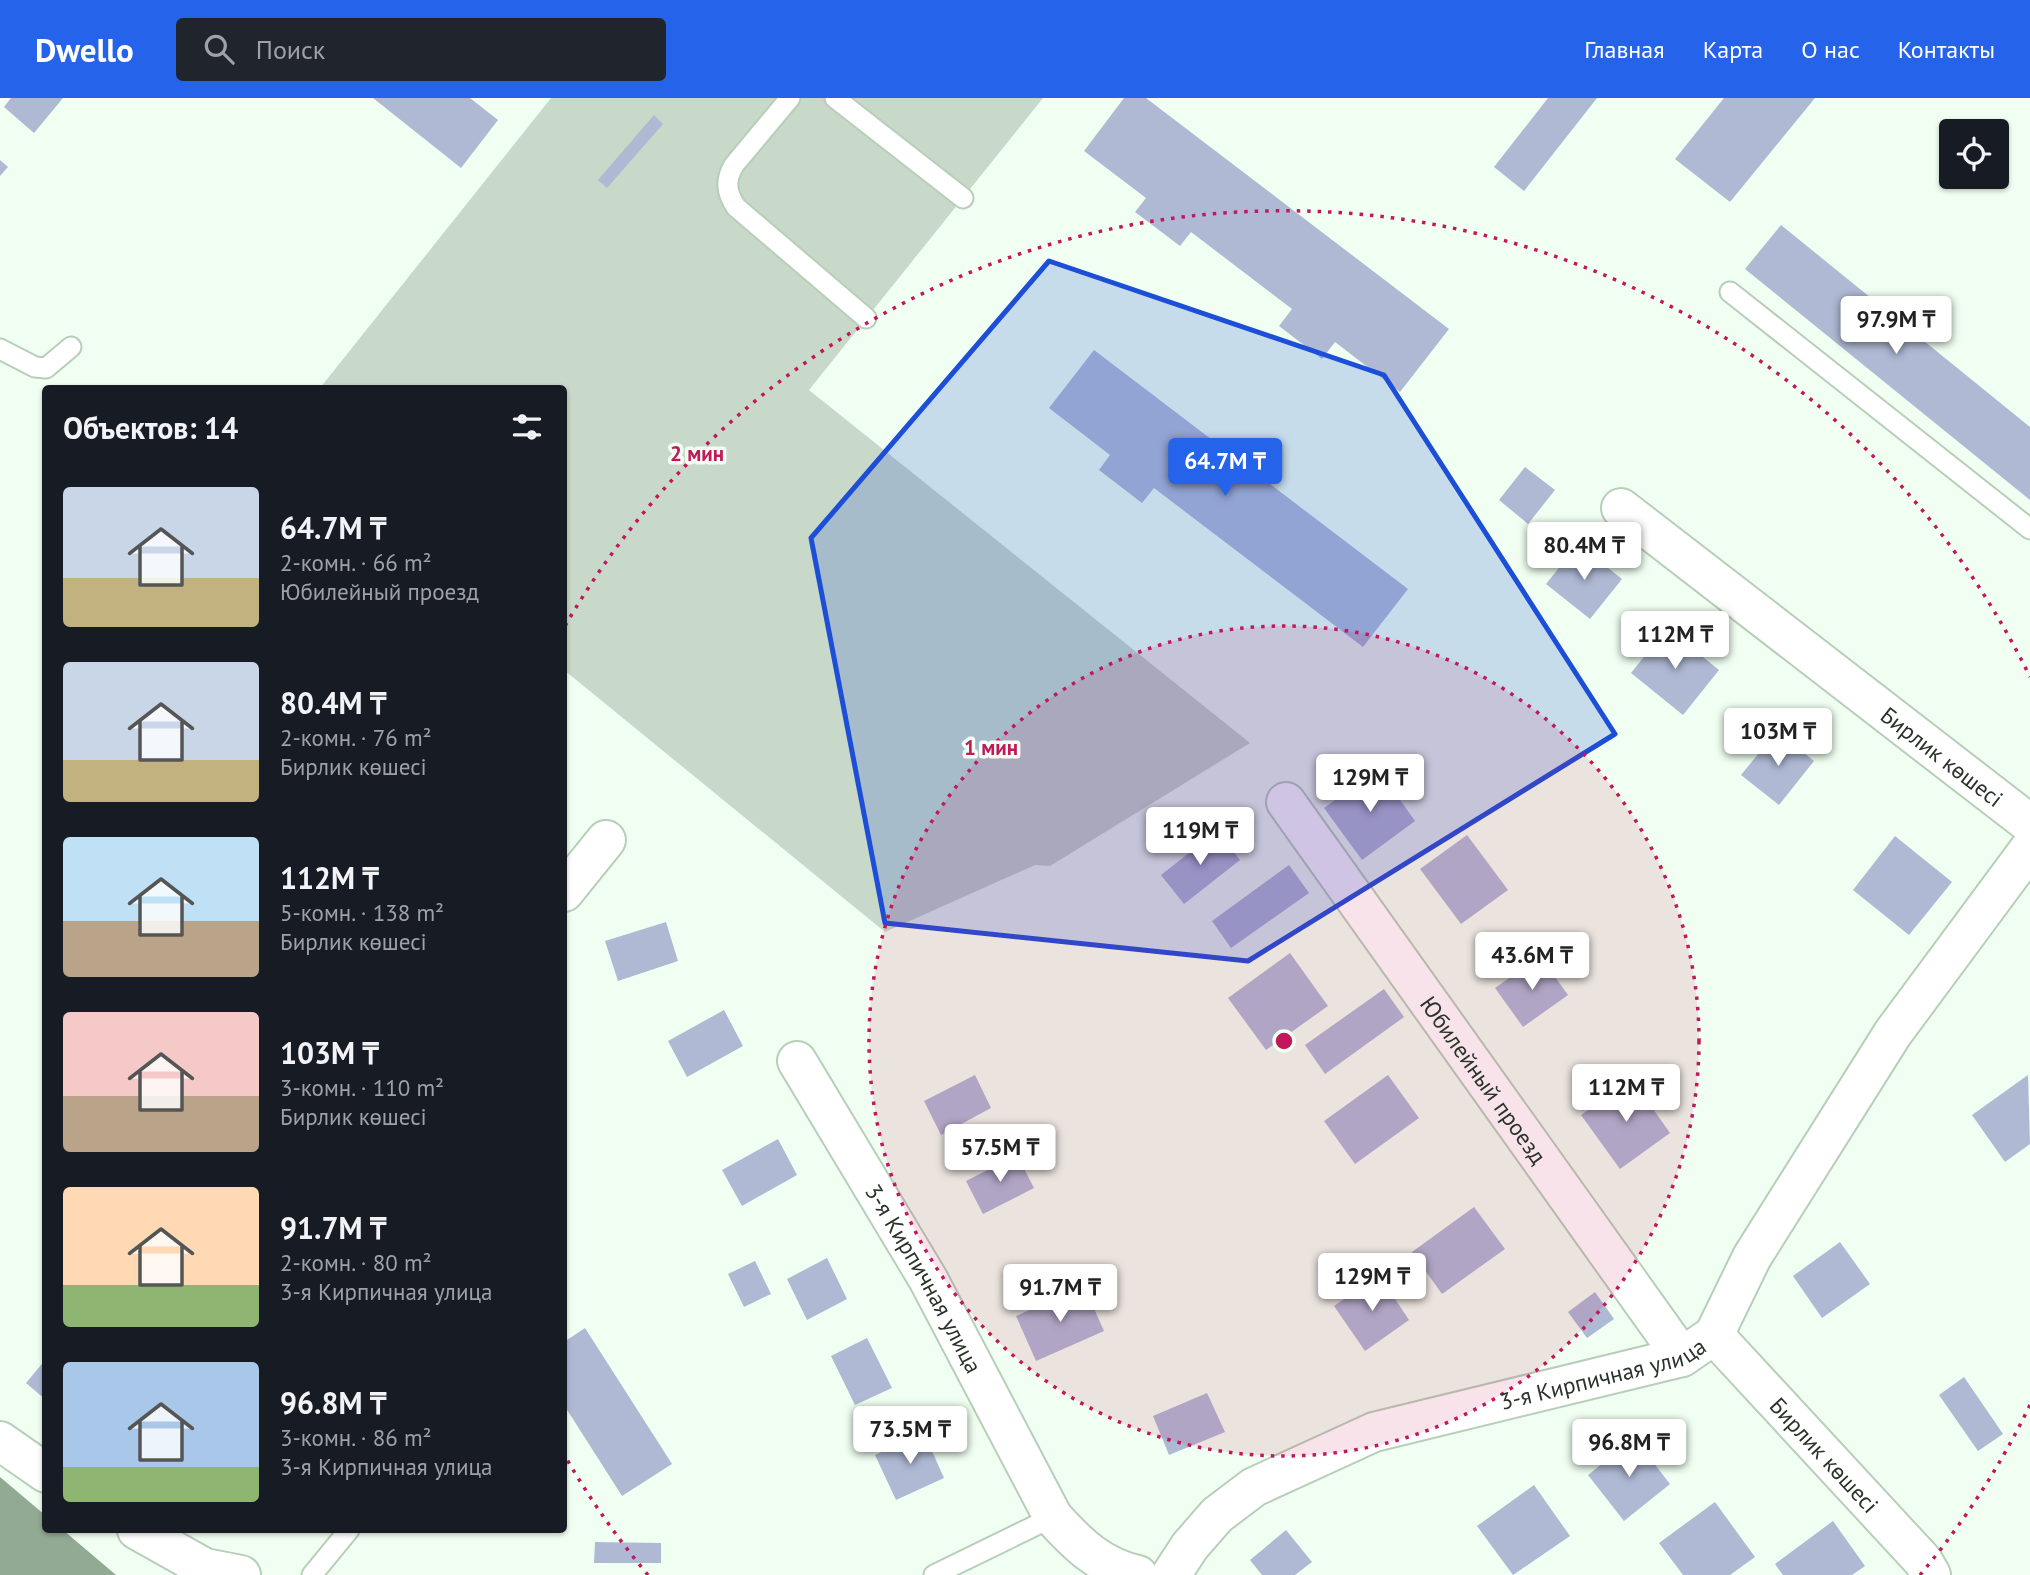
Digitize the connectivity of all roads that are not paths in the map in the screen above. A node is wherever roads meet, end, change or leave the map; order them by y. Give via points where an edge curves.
1 (790, 98) edge
2 (835, 98) edge
3 (963, 198) dead end
4 (1730, 292) dead end
5 (866, 318) dead end
6 (71, 347) dead end
7 (0, 349) edge
8 (1621, 508) dead end
9 (2030, 529) edge
10 (1286, 802) dead end
11 (2030, 824) edge
12 (606, 840) dead end
13 (2030, 848) edge
14 (567, 888) edge
15 (797, 1061) dead end
16 (1714, 1335) junction
17 (1682, 1357) junction
18 (0, 1441) edge
19 (42, 1470) edge
20 (1053, 1517) junction
21 (142, 1533) edge
22 (347, 1533) edge
23 (241, 1575) edge
24 (312, 1575) edge
25 (934, 1575) edge
26 (1138, 1575) edge
27 (1171, 1575) edge
28 (1931, 1575) edge

1 - 5 lane via 734,165 728,175 729,197
2 - 3 lane
4 - 9 lane
6 - 7 lane via 46,368
8 - 11 street, Бирлик көшесі
10 - 17 street, Юбилейный проезд
12 - 14 street
13 - 16 street, 3-я Кирпичная улица via 1893,1033 1752,1257
15 - 20 street, 3-я Кирпичная улица via 928,1279
16 - 17 street, 3-я Кирпичная улица
16 - 28 street, Бирлик көшесі
17 - 27 street, 3-я Кирпичная улица via 1374,1432 1254,1487 1217,1515
18 - 19 street
20 - 25 lane
20 - 26 street, 3-я Кирпичная улица via 1078,1545 1105,1565
21 - 23 street via 205,1568
22 - 24 lane

